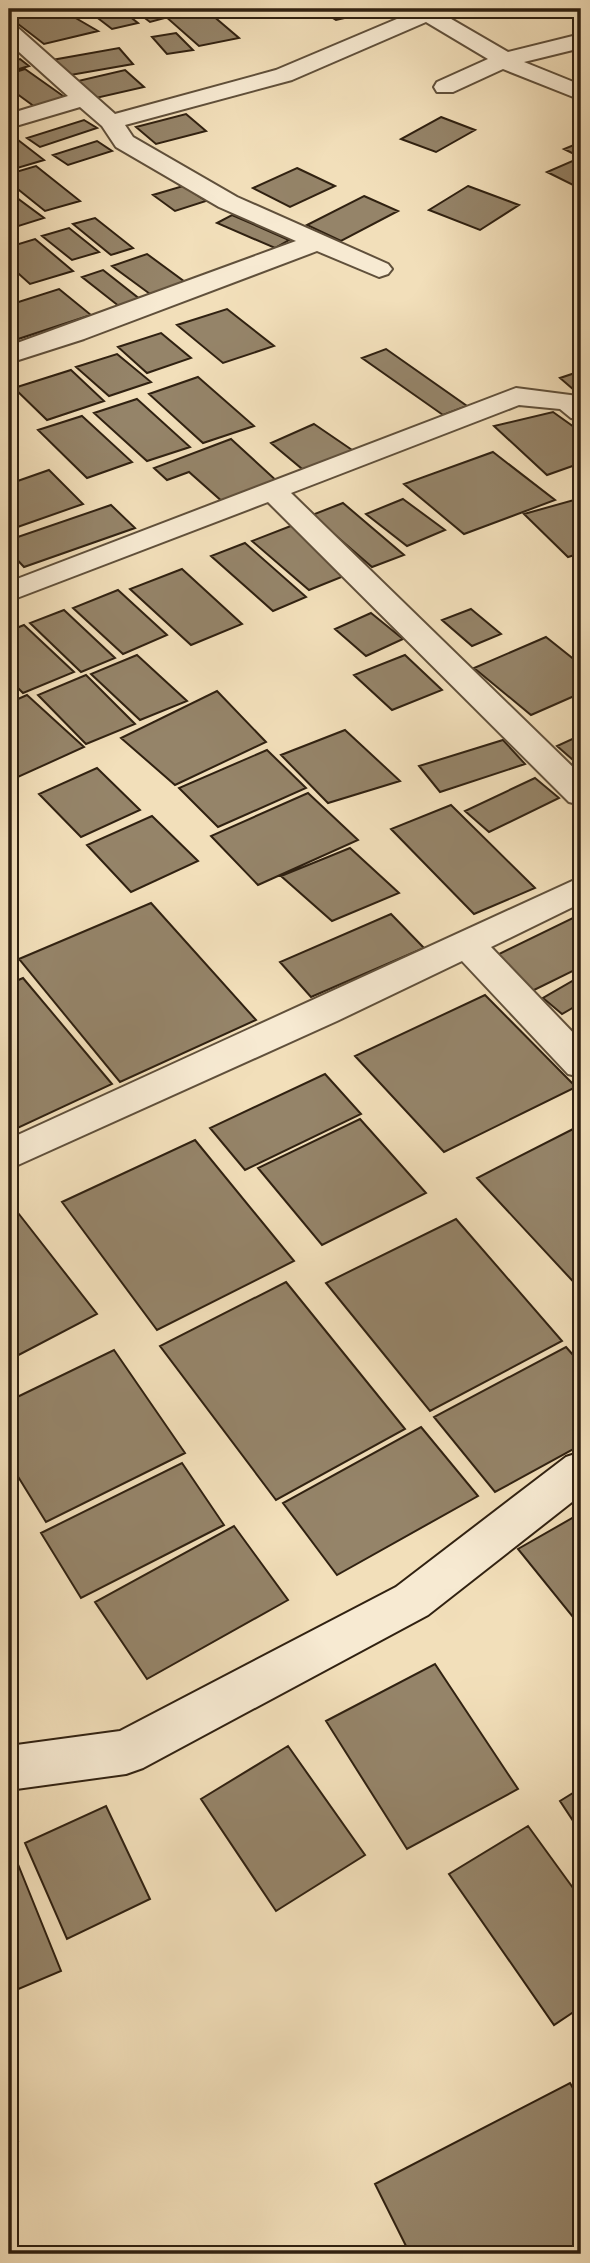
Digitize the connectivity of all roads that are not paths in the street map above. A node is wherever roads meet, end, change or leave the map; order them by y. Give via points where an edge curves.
1 (422, 11) edge
2 (9, 32) edge
3 (581, 41) edge
4 (504, 60) junction
5 (445, 88) dead end
6 (581, 93) edge
7 (83, 99) junction
8 (9, 121) edge
9 (111, 122) junction
10 (318, 242) junction
11 (379, 268) dead end
12 (9, 355) edge
13 (581, 412) edge
14 (273, 491) junction
15 (9, 593) edge
16 (581, 794) edge
17 (581, 889) edge
18 (467, 944) junction
19 (581, 1063) edge
20 (9, 1156) edge
21 (581, 1470) edge
22 (9, 1768) edge

1 - 4 street
1 - 9 street via 284,75
2 - 7 street
3 - 4 street
4 - 5 street
4 - 6 street
7 - 8 street
7 - 9 street
9 - 10 street via 124,142 162,166
10 - 11 street
10 - 12 street
13 - 14 street via 568,402 516,396
14 - 15 street
14 - 16 street
17 - 18 street
18 - 19 street
18 - 20 street
21 - 22 street via 412,1601 126,1752

